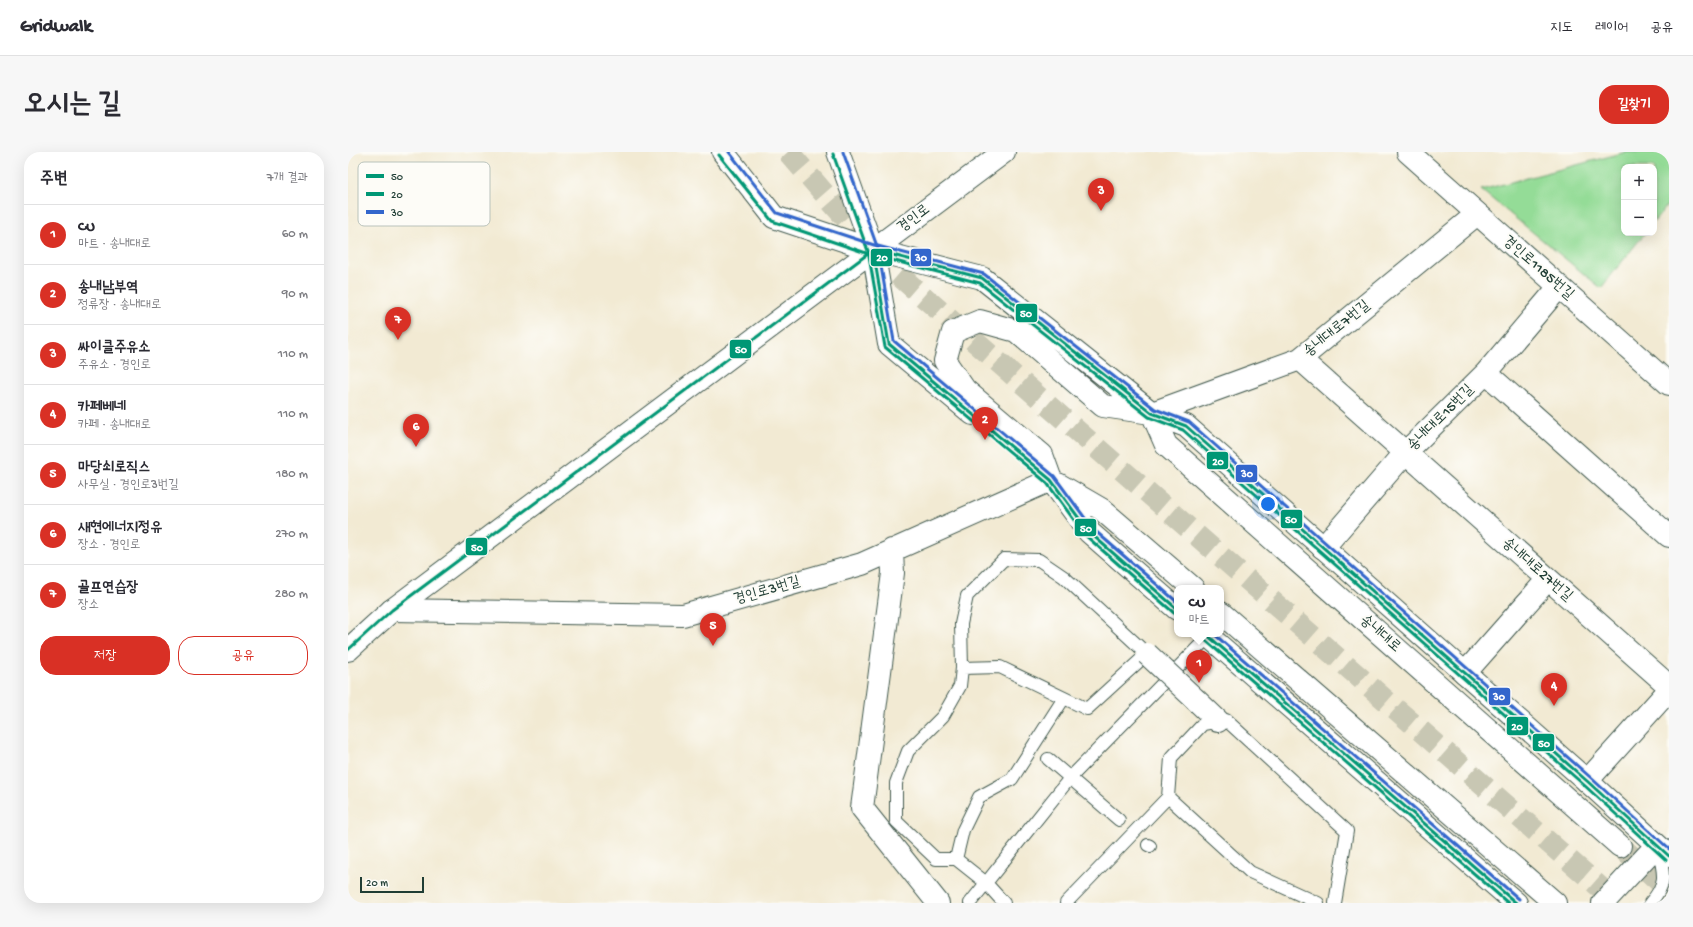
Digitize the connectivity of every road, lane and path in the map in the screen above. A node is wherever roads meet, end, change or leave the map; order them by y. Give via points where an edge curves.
1 (723, 152) edge
2 (838, 152) edge
3 (1004, 152) edge
4 (1408, 152) edge
5 (1477, 214) junction
6 (873, 250) junction
7 (1560, 287) junction
8 (1300, 359) junction
9 (1486, 373) junction
10 (1669, 384) edge
11 (1152, 413) junction
12 (1405, 453) junction
13 (1051, 480) junction
14 (1669, 536) edge
15 (1323, 548) junction
16 (892, 550) junction
17 (1548, 579) junction
18 (1190, 585) edge
19 (1174, 606) edge
20 (392, 610) junction
21 (1224, 616) edge
22 (1205, 637) edge
23 (1209, 637) edge
24 (348, 650) edge
25 (1147, 654) junction
26 (962, 668) junction
27 (1465, 673) junction
28 (1669, 686) edge
29 (1669, 690) edge
30 (1064, 698) junction
31 (1218, 721) junction
32 (1048, 759) dead end
33 (1070, 778) junction
34 (1587, 781) junction
35 (1168, 797) junction
36 (1119, 820) dead end
37 (1620, 846) tunnel mouth
38 (1663, 851) edge
39 (956, 859) junction
40 (985, 882) junction
41 (938, 903) edge
42 (970, 903) edge
43 (1004, 903) edge
44 (1066, 903) edge
45 (1318, 903) edge
46 (1334, 903) edge
47 (1516, 903) edge
48 (1555, 903) edge
49 (1603, 903) edge
50 (1650, 903) edge

1 - 6 street, 송내대로 via 774,217
2 - 6 street
3 - 6 street, 경인로
4 - 5 street, 경인로1185번길
5 - 7 street, 경인로1185번길
5 - 8 street, 송내대로7번길
6 - 11 street, 송내대로 via 982,278
6 - 13 street via 889,344
6 - 20 street, 경인로
7 - 9 street, 송내대로15번길
7 - 10 street, 경인로1185번길
8 - 11 street, 송내대로7번길
8 - 12 street, 송내대로27번길
9 - 12 street, 송내대로15번길
9 - 14 street
11 - 13 street via 1103,406 1016,331 980,320 953,332 945,361 965,390 1042,454
11 - 15 street, 송내대로 via 1186,426
11 - 37 street, 송내대로 via 1166,445
12 - 15 street, 송내대로15번길
12 - 17 street, 송내대로27번길
13 - 16 street, 경인로3번길
13 - 18 street via 1101,509
13 - 19 street via 1089,532
15 - 27 street, 송내대로
16 - 20 street, 경인로3번길 via 862,564 683,615
16 - 41 street via 893,573 862,808
17 - 27 street
17 - 28 street, 송내대로27번길
20 - 24 street, 경인로
21 - 48 street
22 - 33 lane
23 - 47 street
25 - 26 lane via 1064,578 1039,560 1004,559 967,596 961,624
25 - 30 lane via 1087,709
25 - 31 street, bridge
26 - 30 lane via 1000,667
26 - 39 lane via 960,686 943,716 908,751 896,783 896,821 936,859
27 - 34 street, 송내대로
29 - 34 street
30 - 39 lane via 1012,779 979,797 963,830
31 - 35 lane via 1203,724 1171,758
31 - 46 lane via 1226,720 1347,831
32 - 33 lane
33 - 36 lane
33 - 40 lane
34 - 38 street, 송내대로
35 - 44 lane
35 - 45 lane via 1250,872
38 - 49 street
38 - 50 lane via 1665,874 1658,894
39 - 40 lane
40 - 42 lane
40 - 43 lane

